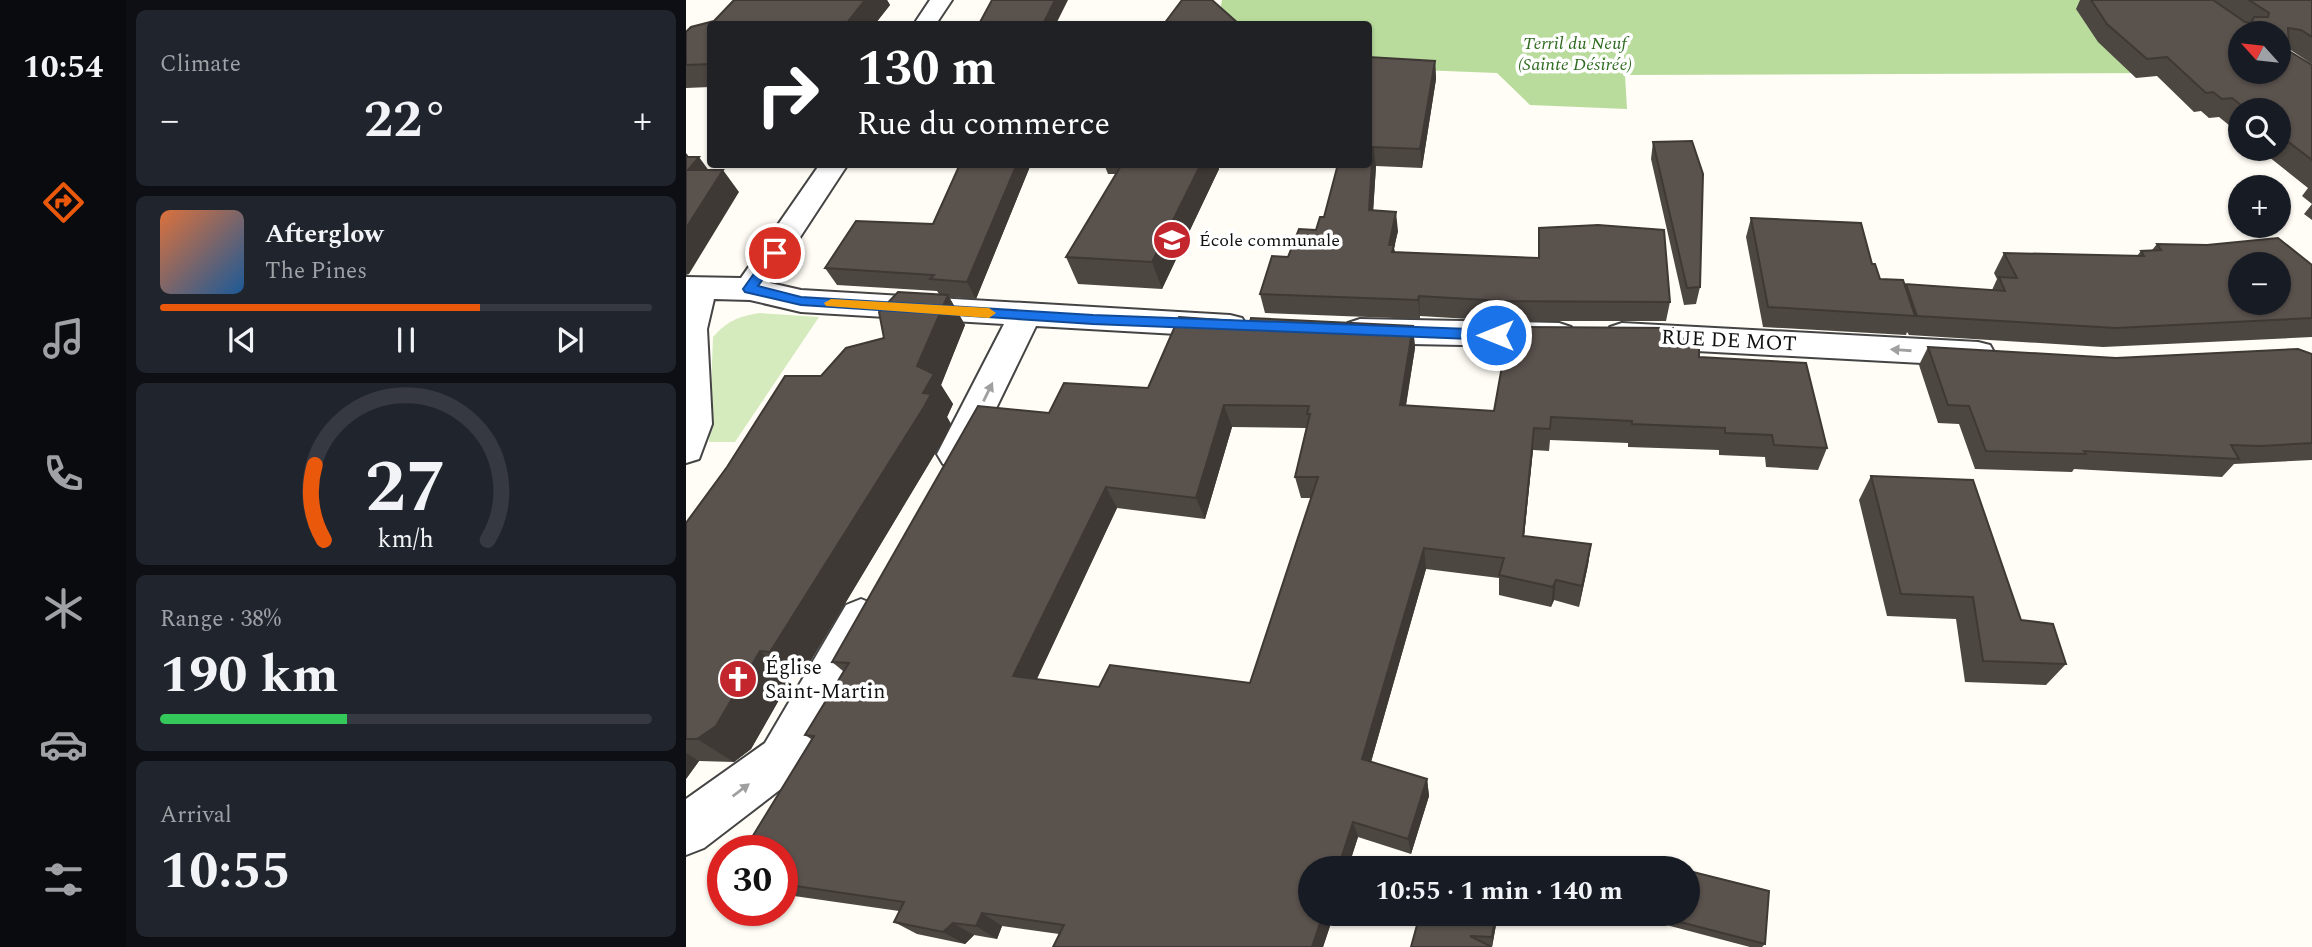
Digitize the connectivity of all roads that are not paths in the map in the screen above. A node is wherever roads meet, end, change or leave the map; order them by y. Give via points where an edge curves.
1 (941, 0) edge
2 (927, 21) edge
3 (831, 168) edge
4 (693, 288) edge
5 (750, 289) junction
6 (1025, 316) junction
7 (1255, 327) edge
8 (1322, 330) edge
9 (2007, 356) edge
10 (686, 449) edge
11 (934, 492) edge
12 (878, 588) edge
13 (686, 830) edge

1 - 2 street
3 - 5 street
4 - 5 street
4 - 10 street via 694,424
5 - 6 street via 801,301
6 - 7 street
11 -> 6 street
9 -> 8 street, RUE DE MOT via 1678,335
13 -> 12 street via 782,760

